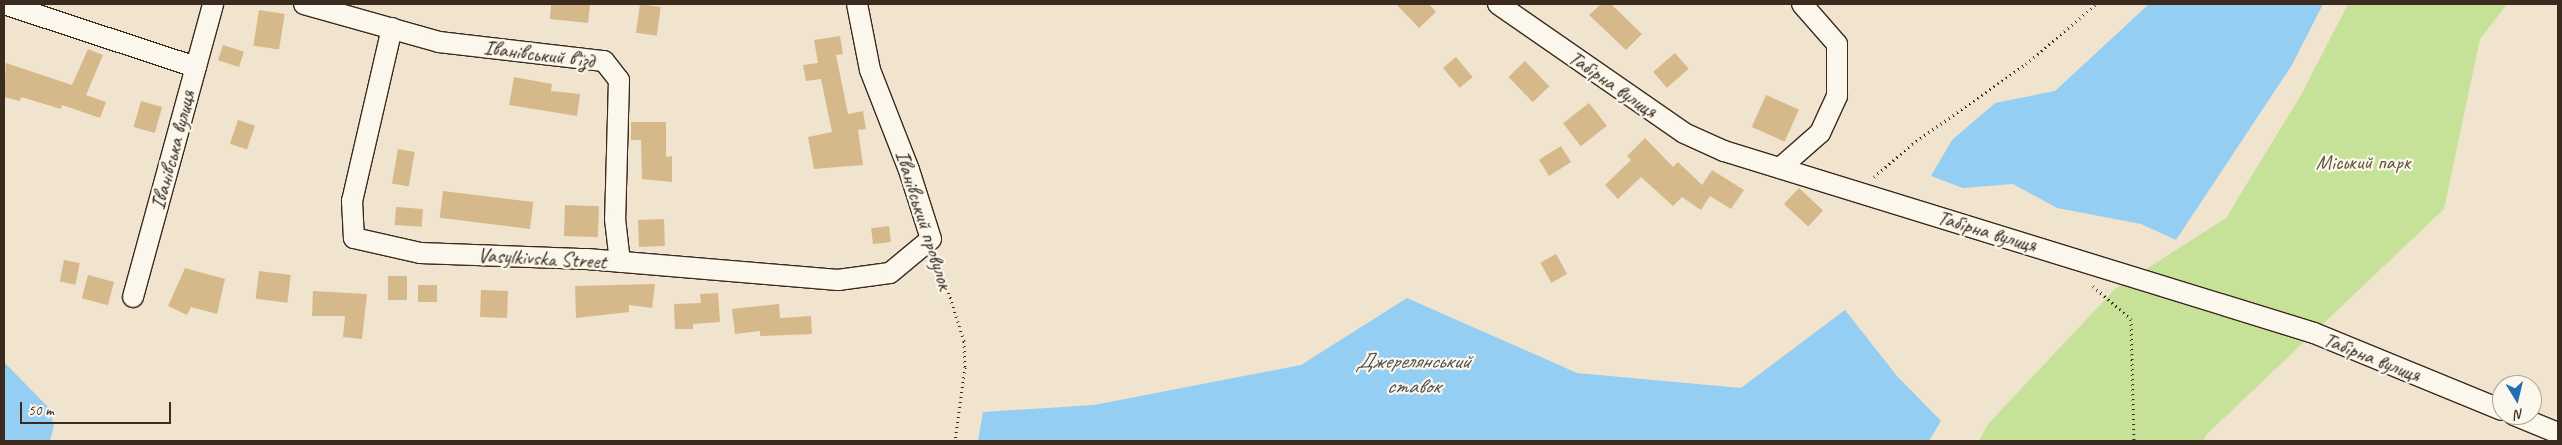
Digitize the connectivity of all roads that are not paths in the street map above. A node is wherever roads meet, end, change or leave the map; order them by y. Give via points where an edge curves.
1 (4, 4) edge
2 (213, 4) edge
3 (304, 4) edge
4 (856, 4) edge
5 (1498, 4) edge
6 (1802, 4) edge
7 (392, 28) junction
8 (196, 67) junction
9 (1780, 168) junction
10 (931, 239) joint
11 (620, 262) junction
12 (133, 297) dead end
13 (2492, 406) edge
14 (2542, 424) edge
15 (2556, 428) edge

1 - 8 street
2 - 8 street, Іванівська вулиця
3 - 7 street, Іванівський в'їзд
4 - 10 street, Іванівський провулок via 870,70 910,170
5 - 9 street, Табірна вулиця via 1684,132 1724,151
6 - 9 street via 1837,44 1837,96 1820,133
7 - 11 street, Іванівський в'їзд via 439,42 604,62 619,80 615,219
7 - 11 street, Vasylkivska Street via 352,201 354,238 420,253
8 - 12 street, Іванівська вулиця
9 - 13 street, Табірна вулиця via 2314,333
10 - 11 street, Vasylkivska Street via 890,273 838,280
14 - 15 street

